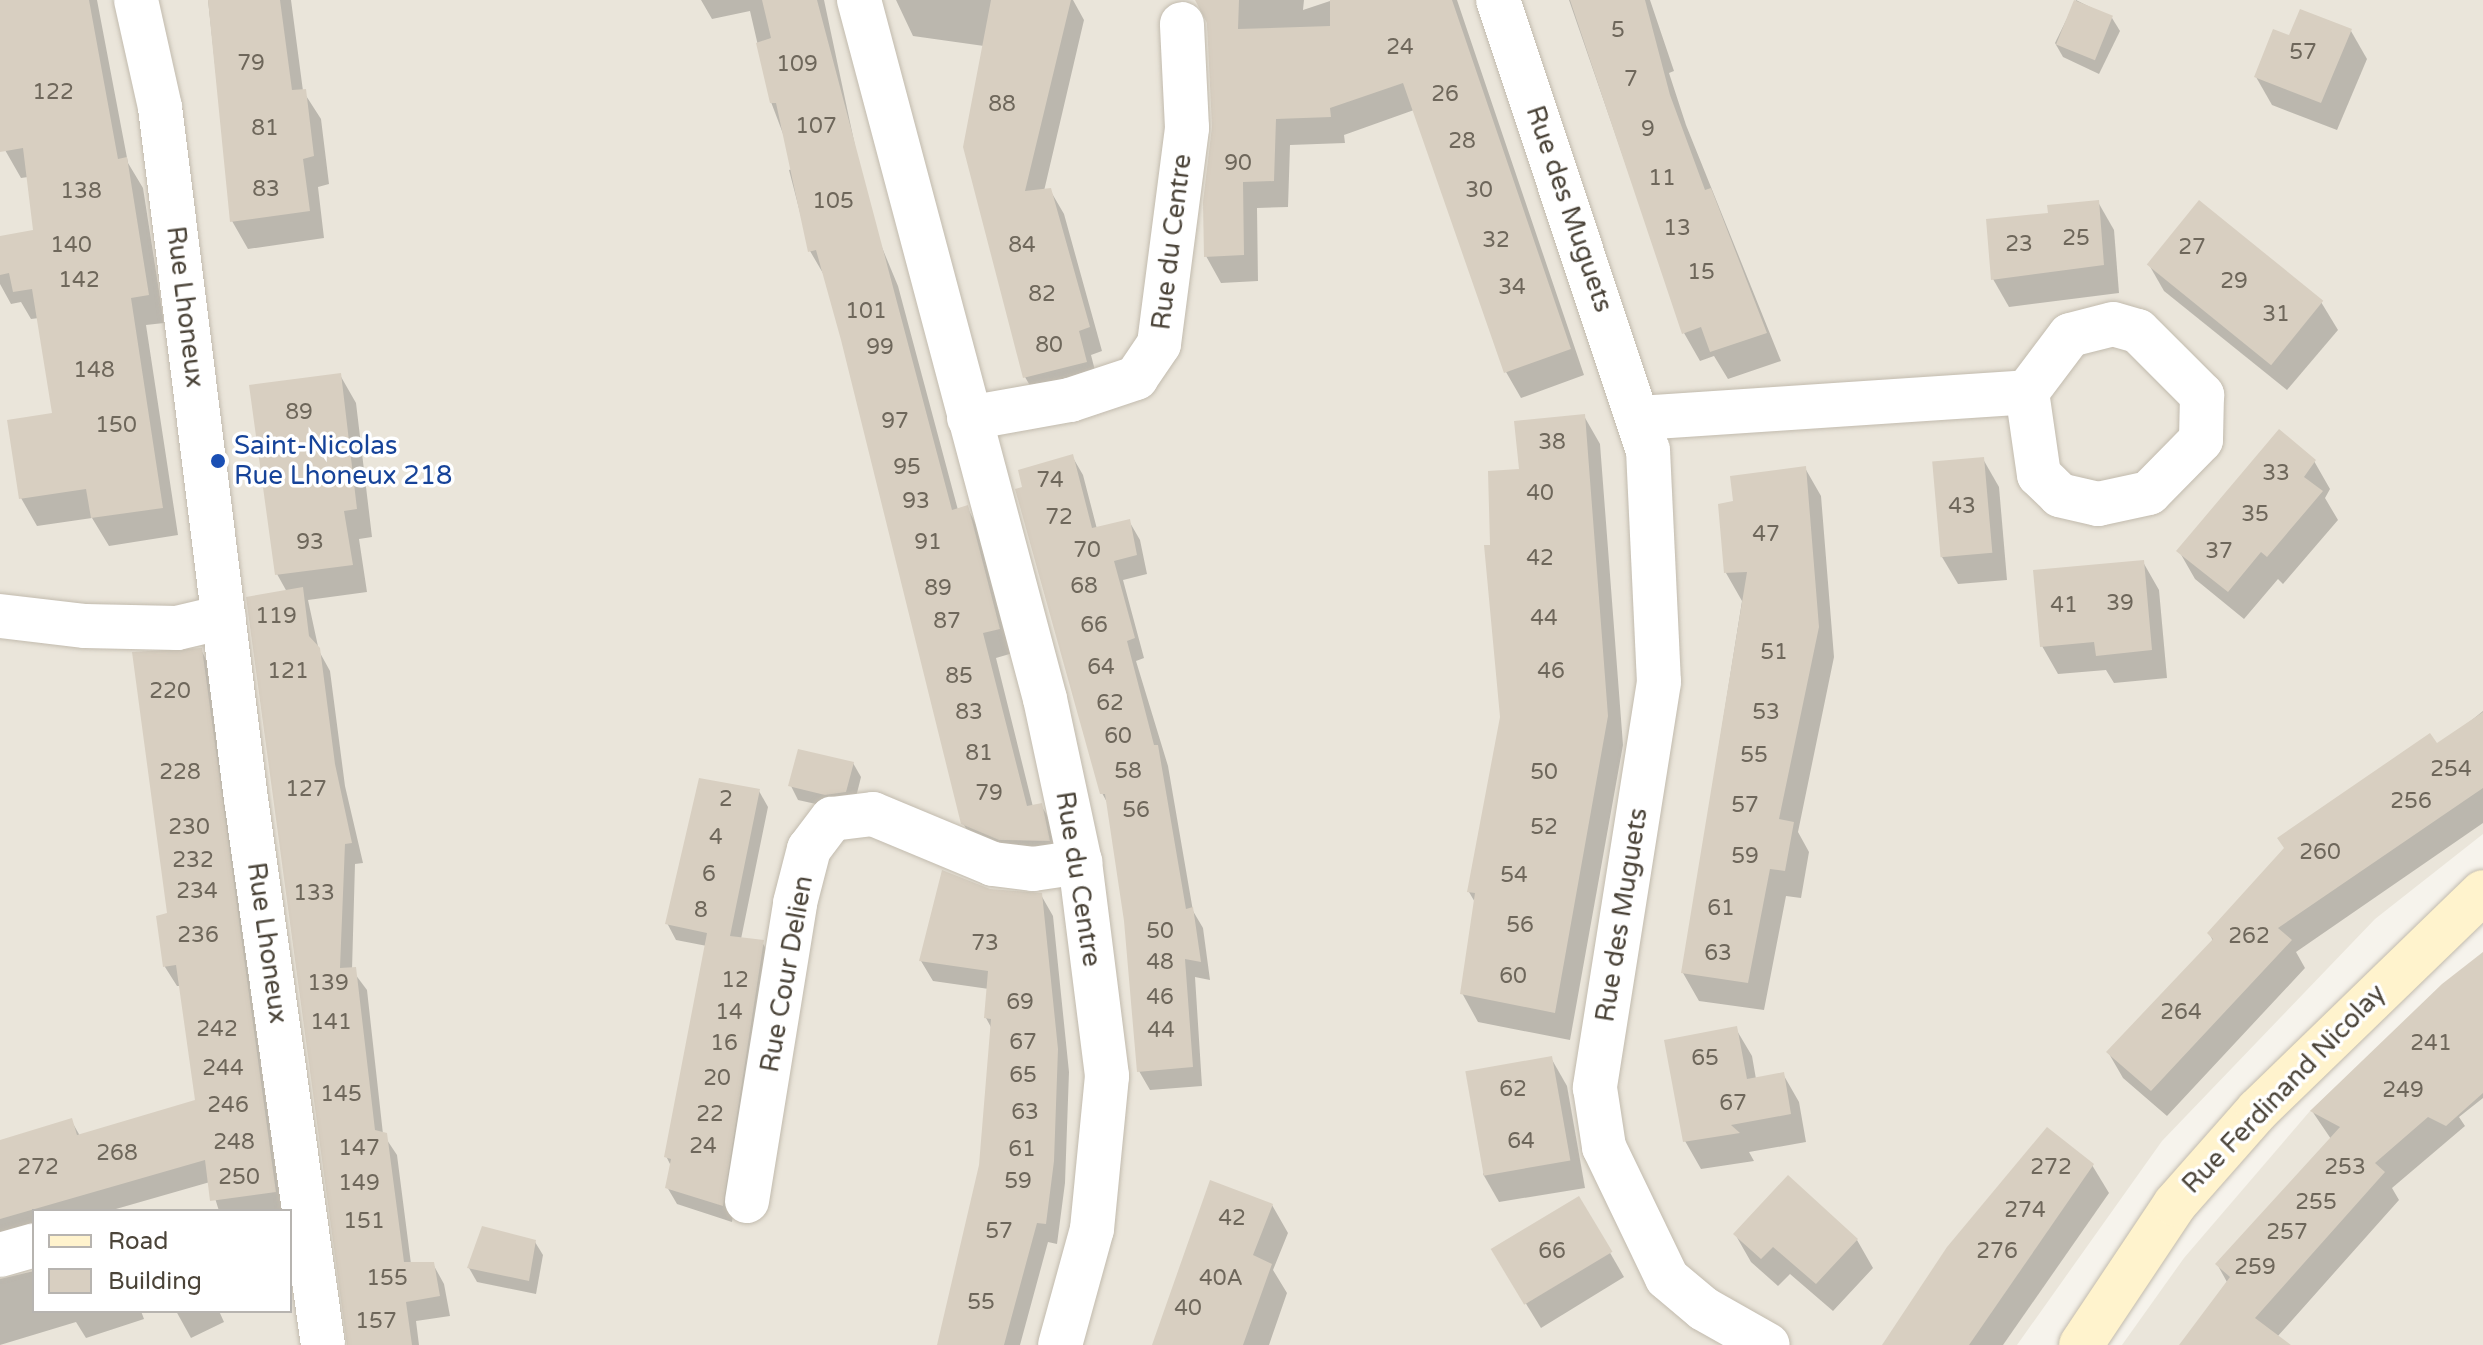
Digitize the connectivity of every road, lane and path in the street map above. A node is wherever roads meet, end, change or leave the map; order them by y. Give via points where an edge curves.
1 (136, 0) edge
2 (859, 0) edge
3 (1498, 0) edge
4 (1182, 24) dead end
5 (2027, 392) junction
6 (969, 418) junction
7 (1639, 418) junction
8 (0, 616) edge
9 (224, 617) junction
10 (1080, 862) junction
11 (2483, 892) edge
12 (747, 1201) dead end
13 (298, 1223) edge
14 (32, 1246) edge
15 (0, 1255) edge
16 (323, 1345) edge
17 (1060, 1345) edge
18 (1768, 1345) edge
19 (2081, 1345) edge

1 - 9 street, Rue Lhoneux via 160,107
2 - 6 street, Rue du Centre
3 - 7 street, Rue des Muguets
4 - 6 street, Rue du Centre via 1187,128 1159,344 1136,378 1070,400
5 - 5 street via 2070,335 2113,324 2138,331 2202,395 2201,440 2149,493 2098,504 2060,495 2039,475
5 - 7 street
6 - 10 street, Rue du Centre via 1045,699
7 - 18 street, Rue des Muguets via 1648,450 1659,682 1595,1088 1604,1147 1667,1278 1704,1309
8 - 9 street via 85,626 177,628
9 - 13 street, Rue Lhoneux
10 - 12 street, Rue Cour Delien via 1033,869 993,864 873,814 832,819 809,849 795,903
10 - 17 street, Rue du Centre via 1107,1076 1092,1229
11 - 19 street, Rue Ferdinand Nicolay via 2248,1121 2175,1204
13 - 16 street, Rue Lhoneux
14 - 15 street

